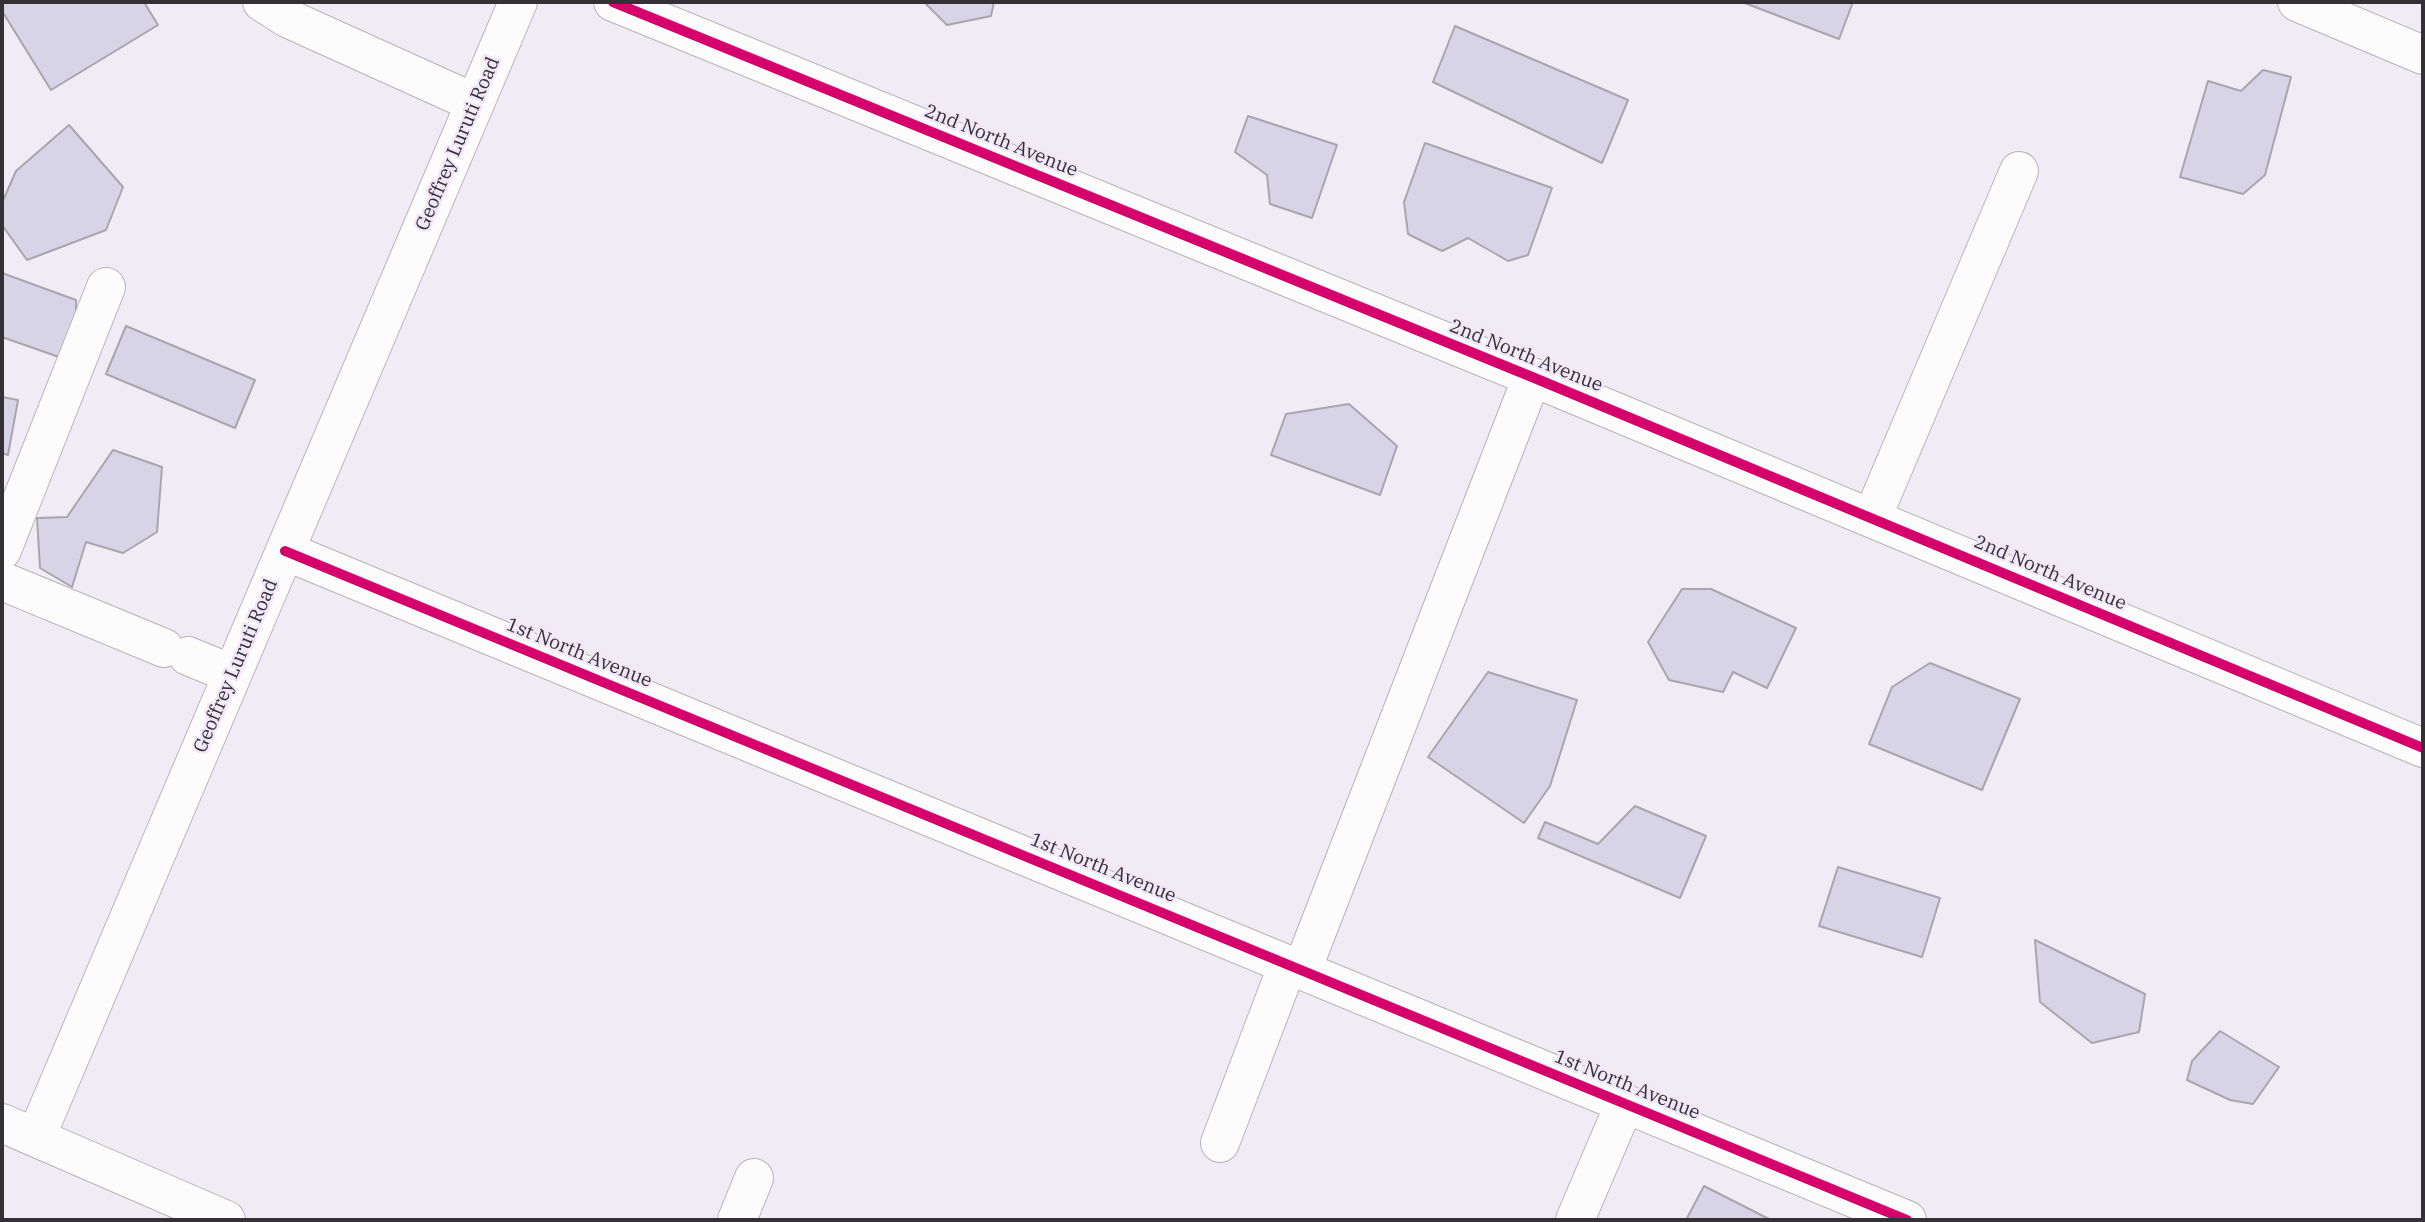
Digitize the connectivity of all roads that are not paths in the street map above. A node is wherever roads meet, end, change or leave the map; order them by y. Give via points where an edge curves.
1 (262, 2) edge
2 (518, 2) edge
3 (613, 2) edge
4 (2297, 2) edge
5 (2423, 55) edge
6 (475, 103) junction
7 (2018, 171) dead end
8 (106, 287) dead end
9 (1532, 377) junction
10 (1872, 518) junction
11 (2, 550) edge
12 (285, 551) junction
13 (2, 581) edge
14 (233, 674) junction
15 (2423, 748) edge
16 (1295, 967) junction
17 (1625, 1103) junction
18 (19, 1130) edge
19 (1220, 1143) dead end
20 (754, 1178) dead end
21 (226, 1220) edge
22 (737, 1220) edge
23 (1575, 1220) edge
24 (1907, 1220) edge

1 - 6 street via 287,18
2 - 6 street, Geoffrey Luruti Road
3 - 9 street, 2nd North Avenue
4 - 5 street
6 - 12 street, Geoffrey Luruti Road
7 - 10 street
8 - 11 street
9 - 10 street, 2nd North Avenue
9 - 16 street
10 - 15 street, 2nd North Avenue
12 - 14 street, Geoffrey Luruti Road
12 - 16 street, 1st North Avenue
13 - 14 street
14 - 18 street, Geoffrey Luruti Road
16 - 17 street, 1st North Avenue
16 - 19 street
17 - 23 street
17 - 24 street, 1st North Avenue
18 - 21 street
20 - 22 street

